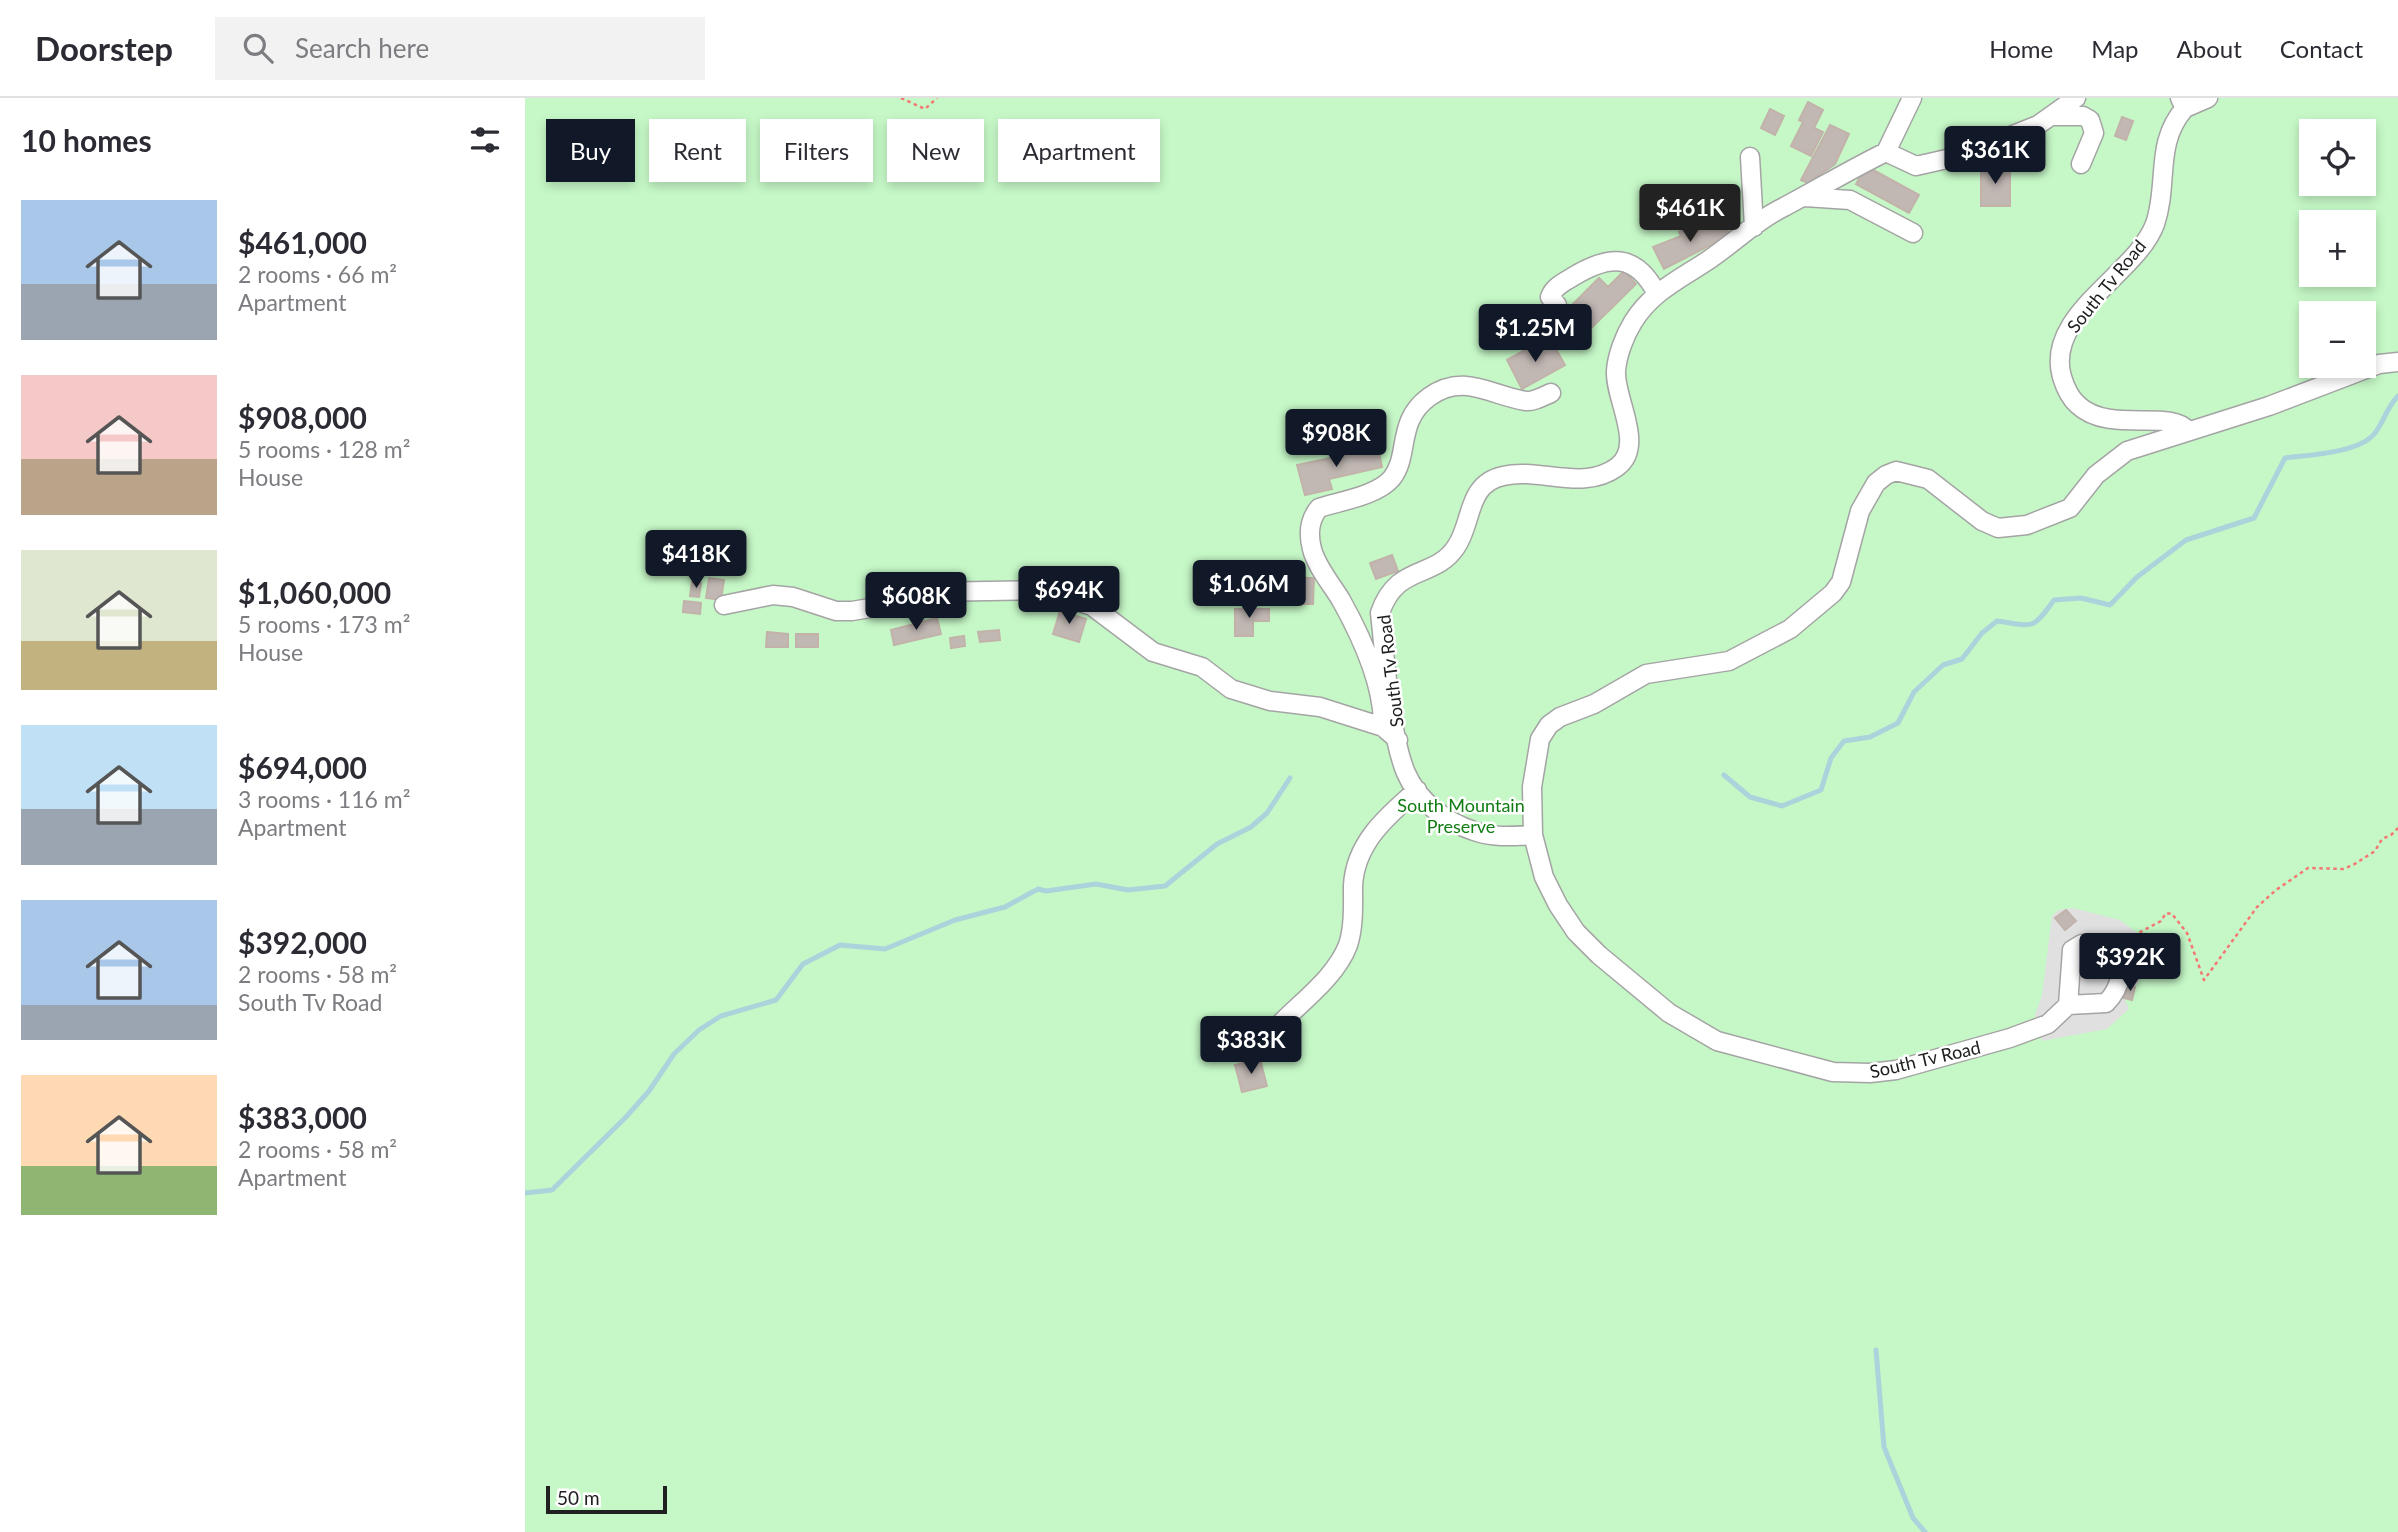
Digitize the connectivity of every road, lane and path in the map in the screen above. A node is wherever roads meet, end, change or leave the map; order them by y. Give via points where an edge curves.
1 (901, 98) edge
2 (937, 98) edge
3 (1912, 98) edge
4 (2076, 98) edge
5 (2208, 98) edge
6 (2183, 103) edge
7 (2051, 116) junction
8 (1886, 152) junction
9 (1750, 158) dead end
10 (2081, 164) dead end
11 (1805, 197) junction
12 (1754, 228) junction
13 (1913, 233) dead end
14 (1656, 292) junction
15 (1557, 305) dead end
16 (2398, 362) edge
17 (1551, 394) dead end
18 (2187, 430) junction
19 (724, 605) dead end
20 (1383, 727) junction
21 (1398, 740) junction
22 (1417, 790) junction
23 (2398, 828) edge
24 (1533, 835) junction
25 (2113, 947) junction
26 (2068, 1005) junction
27 (1278, 1027) dead end

1 - 2 path via 925,109
3 - 8 street
4 - 7 street
5 - 6 street
6 - 18 street, South Tv Road via 2164,153 2154,224 2141,246 2069,328 2060,350 2061,373 2078,405 2119,422 2169,421
7 - 8 street via 2006,140 1916,166
7 - 10 street via 2090,120 2094,134
8 - 11 street, South Tv Road
9 - 12 street
11 - 12 street, South Tv Road
11 - 13 street via 1850,200
12 - 14 street, South Tv Road
14 - 15 street via 1647,275 1612,259 1594,264 1553,289 1550,297
14 - 21 street, South Tv Road via 1633,321 1616,371 1628,432 1628,449 1619,466 1580,479 1522,474 1489,482 1471,503 1456,548 1398,583 1385,598 1380,614
16 - 18 street, South Tv Road via 2379,364 2269,406
17 - 20 street via 1528,401 1477,385 1446,388 1411,416 1393,477 1380,488 1319,508 1313,516 1312,551 1371,668
18 - 24 street, South Tv Road via 2110,463 2070,508 2009,528 1982,521 1928,479 1896,471 1886,475 1860,511 1840,582 1790,629 1729,661 1646,674 1549,725 1534,757
19 - 20 street, South Tv Road via 773,595 852,611 928,592 1045,590 1092,606 1153,652 1202,667 1231,689 1270,701 1320,707
20 - 21 street, South Tv Road
21 - 22 street via 1406,773
22 - 24 street via 1439,813 1475,832
22 - 27 street via 1385,818 1364,846 1354,881 1348,945 1334,969
23 - 25 path via 2353,865 2308,868 2276,890 2251,915 2204,980 2187,933 2172,914 2166,913 2161,921
24 - 26 street, South Tv Road via 1544,877 1576,932 1669,1013 1694,1030 1737,1048 1833,1072 1896,1070 2048,1024
25 - 26 street via 2082,944 2072,950
25 - 26 street via 2120,965 2115,994 2106,1003

